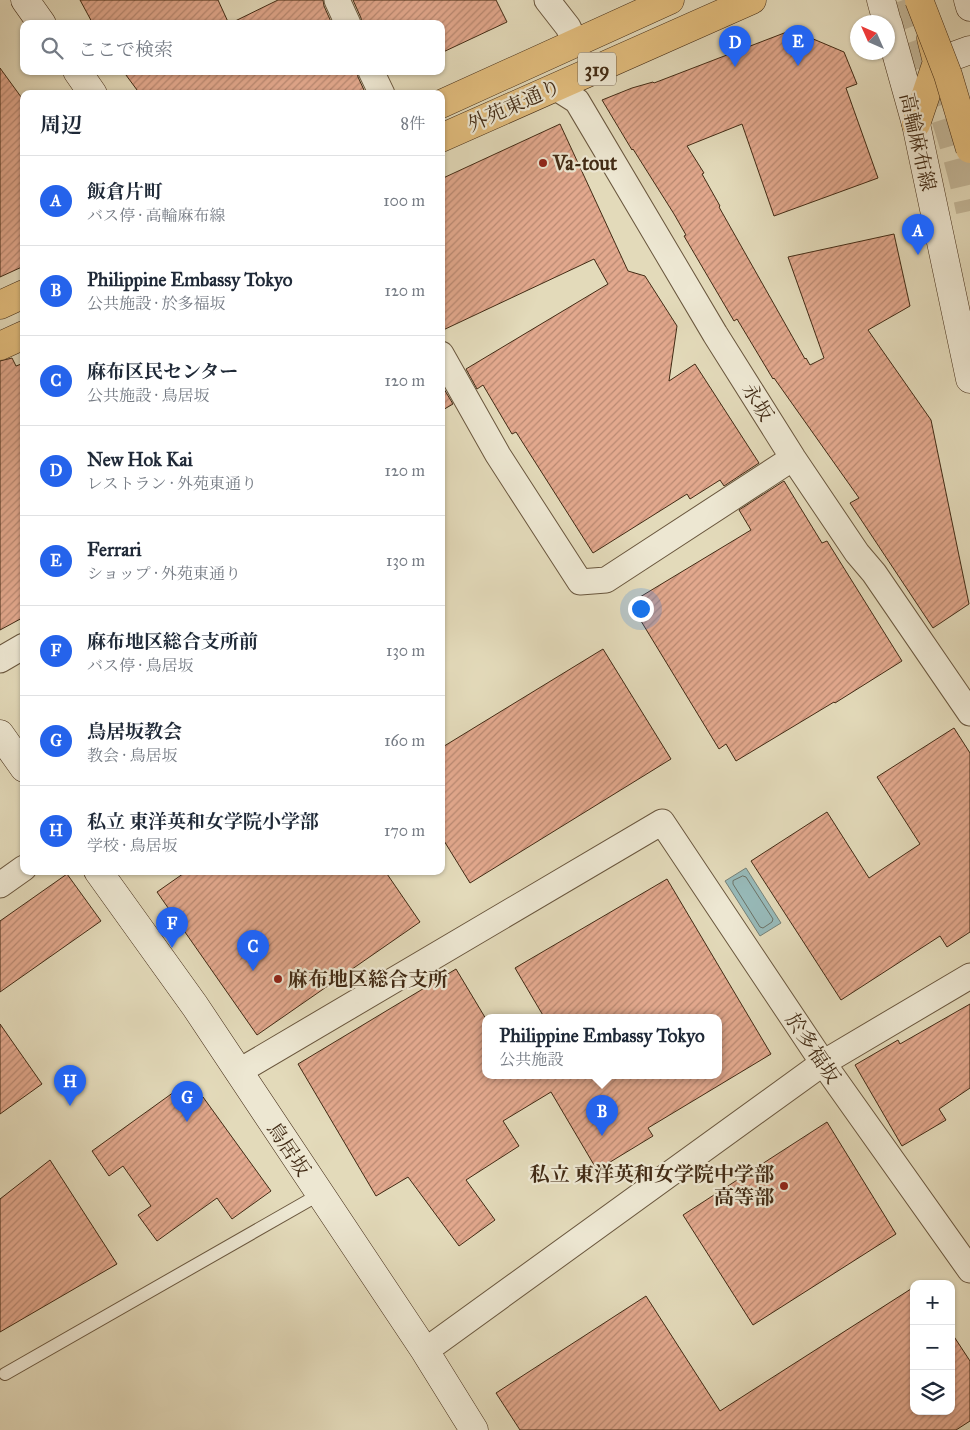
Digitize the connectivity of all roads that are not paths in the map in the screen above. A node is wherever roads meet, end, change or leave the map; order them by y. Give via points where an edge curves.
1 (25, 0) edge
2 (337, 0) edge
3 (547, 0) edge
4 (670, 0) edge
5 (752, 0) edge
6 (881, 0) edge
7 (920, 0) edge
8 (926, 0) edge
9 (968, 0) edge
10 (970, 7) edge
11 (885, 15) edge
12 (39, 20) edge
13 (346, 20) edge
14 (575, 42) junction
15 (970, 50) edge
16 (895, 51) edge
17 (942, 69) junction
18 (80, 75) edge
19 (373, 75) edge
20 (555, 87) junction
21 (90, 90) edge
22 (380, 90) edge
23 (445, 102) edge
24 (916, 124) junction
25 (445, 136) edge
26 (970, 149) edge
27 (20, 296) edge
28 (0, 305) edge
29 (20, 337) edge
30 (0, 346) edge
31 (445, 361) edge
32 (969, 371) edge
33 (793, 458) junction
34 (20, 648) edge
35 (0, 660) edge
36 (970, 713) edge
37 (0, 734) edge
38 (20, 762) edge
39 (20, 871) edge
40 (101, 875) edge
41 (0, 885) edge
42 (970, 976) edge
43 (823, 1063) junction
44 (238, 1072) junction
45 (320, 1194) junction
46 (970, 1270) edge
47 (425, 1351) junction
48 (5, 1374) dead end
49 (474, 1430) edge

1 - 12 street
2 - 13 street
3 - 14 street
4 - 14 main road, 外苑東通り / 319
5 - 20 main road, 外苑東通り / 319
6 - 11 street, 高輪麻布線
7 - 17 main road, bridge
8 - 17 main road, bridge
9 - 10 street
14 - 23 main road, 外苑東通り / 319
15 - 17 street
16 - 24 street, 高輪麻布線
17 - 24 main road
17 - 26 main road, bridge
18 - 21 street
19 - 22 street
20 - 25 main road, 外苑東通り / 319
20 - 33 street, 永坂 via 577,101 715,334
24 - 32 street, 高輪麻布線
27 - 28 main road
29 - 30 main road
31 - 33 street via 498,454 580,582 606,580
33 - 36 street, 永坂
34 - 35 street
37 - 38 street
39 - 41 street
40 - 44 street, 鳥居坂
42 - 43 street
43 - 44 street, 於多福坂 via 662,822
43 - 46 street, 於多福坂
43 - 47 street
44 - 45 street, 鳥居坂
45 - 47 street, 鳥居坂
45 - 48 lane
47 - 49 street, 鳥居坂

